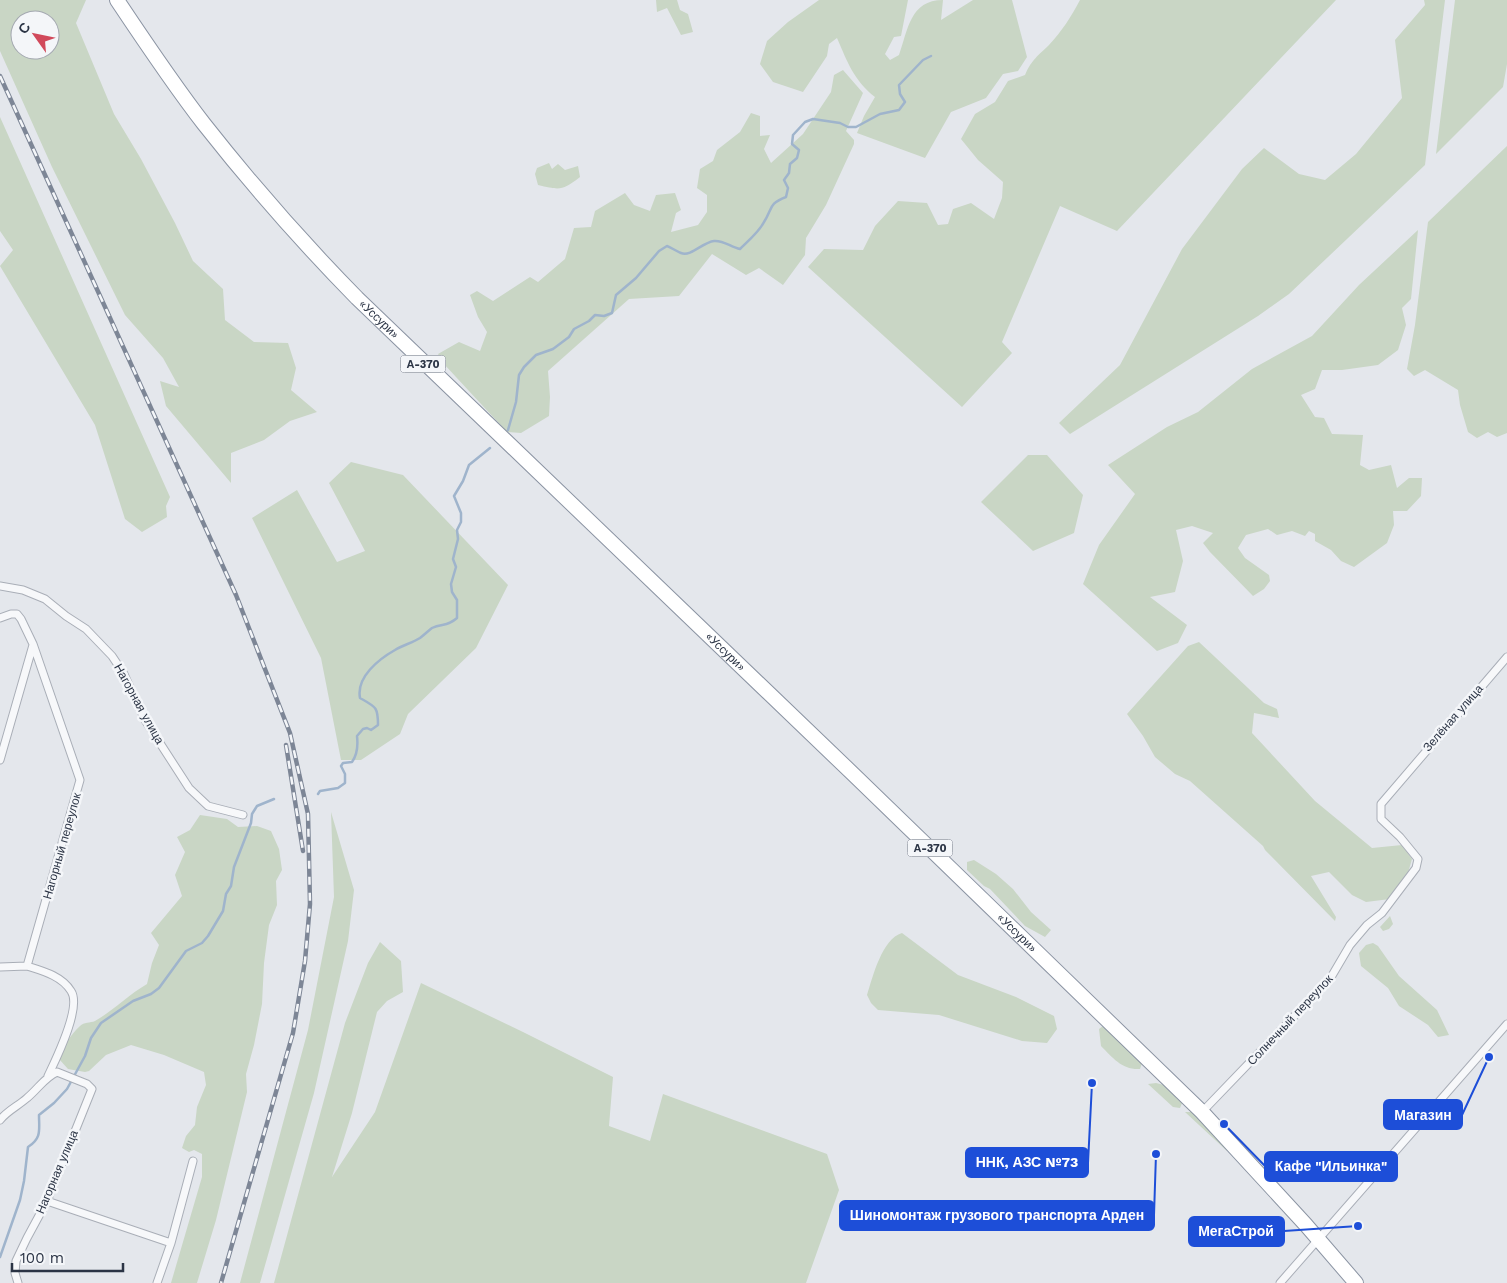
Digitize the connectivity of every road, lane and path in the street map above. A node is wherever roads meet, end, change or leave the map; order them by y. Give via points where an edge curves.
1 (117, 0) edge
2 (0, 586) edge
3 (0, 618) edge
4 (33, 644) junction
5 (1507, 657) edge
6 (0, 760) edge
7 (1400, 780) joint
8 (243, 814) dead end
9 (27, 966) junction
10 (0, 967) edge
11 (1507, 1024) edge
12 (48, 1076) junction
13 (1202, 1112) junction
14 (0, 1120) edge
15 (193, 1161) dead end
16 (47, 1201) junction
17 (1318, 1239) junction
18 (171, 1244) junction
19 (18, 1283) edge
20 (157, 1283) edge
21 (1280, 1283) edge
22 (1356, 1283) edge

1 - 13 highway, «Уссури» / А-370 via 203,124 297,236 357,298
2 - 8 street, Нагорная улица via 39,596 86,629 124,674 145,720 188,788 208,806
3 - 4 street, Нагорный переулок via 17,614
4 - 6 street
4 - 9 street, Нагорный переулок via 80,780
5 - 7 street, Зелёная улица
7 - 13 street, Солнечный переулок via 1381,804 1382,819 1418,859 1416,868 1382,913 1350,945 1330,979
9 - 10 street
9 - 12 street via 44,971 73,992 74,1011
11 - 17 street
12 - 14 street via 29,1097
12 - 16 street, Нагорная улица via 57,1072 92,1089
13 - 17 highway, «Уссури» / А-370
15 - 18 street
16 - 18 street
16 - 19 street, Нагорная улица via 16,1262
17 - 21 street
17 - 22 highway, «Уссури» / А-370
18 - 20 street

